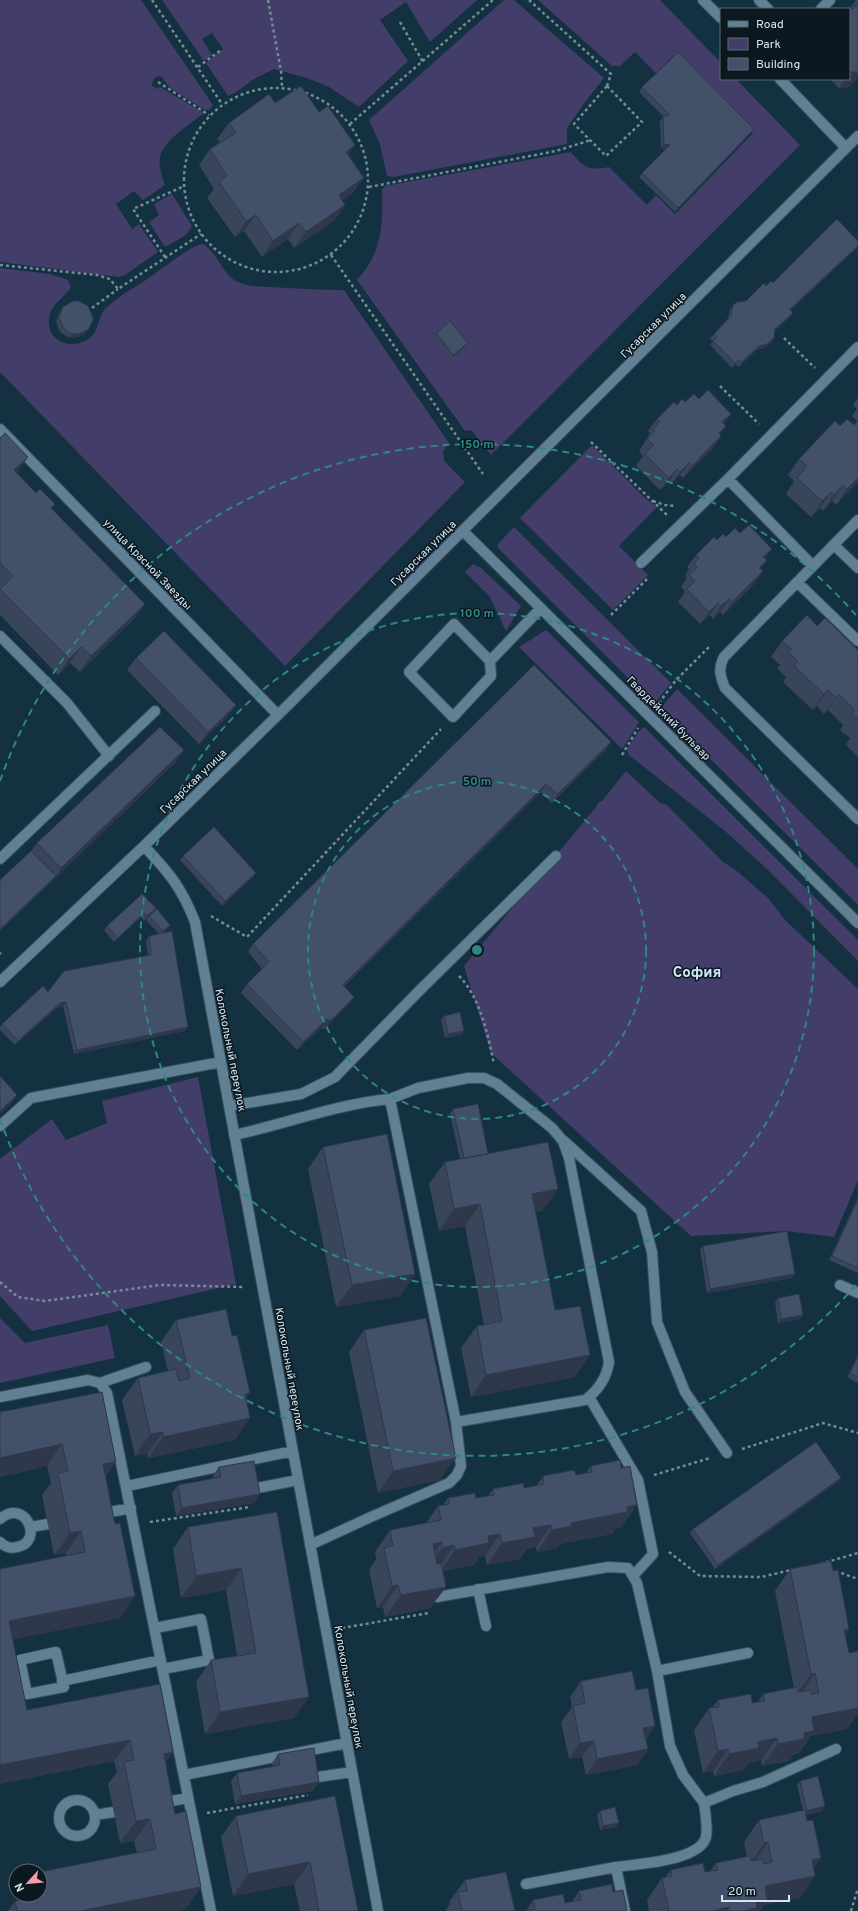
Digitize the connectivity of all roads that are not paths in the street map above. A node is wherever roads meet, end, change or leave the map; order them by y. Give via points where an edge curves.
1 (703, 0) edge
2 (759, 0) edge
3 (830, 0) edge
4 (767, 8) edge
5 (822, 8) edge
6 (720, 17) edge
7 (781, 80) edge
8 (858, 136) edge
9 (846, 148) junction
10 (858, 347) edge
11 (0, 429) edge
12 (728, 479) junction
13 (858, 520) edge
14 (463, 531) junction
15 (834, 545) junction
16 (640, 563) dead end
17 (812, 566) junction
18 (858, 568) edge
19 (797, 582) junction
20 (541, 608) junction
21 (0, 636) edge
22 (858, 641) edge
23 (490, 661) junction
24 (155, 711) dead end
25 (278, 715) junction
26 (109, 756) junction
27 (858, 819) edge
28 (144, 846) junction
29 (556, 856) dead end
30 (0, 859) edge
31 (858, 923) edge
32 (1, 979) edge
33 (221, 1062) junction
34 (390, 1099) junction
35 (229, 1106) junction
36 (0, 1126) edge
37 (234, 1135) junction
38 (564, 1141) junction
39 (840, 1285) dead end
40 (858, 1293) edge
41 (146, 1366) dead end
42 (100, 1383) junction
43 (0, 1397) edge
44 (589, 1397) junction
45 (456, 1422) junction
46 (293, 1451) junction
47 (727, 1453) dead end
48 (298, 1480) junction
49 (127, 1486) junction
50 (252, 1489) edge
51 (131, 1508) junction
52 (94, 1515) edge
53 (0, 1519) edge
54 (48, 1524) dead end
55 (31, 1527) junction
56 (0, 1542) edge
57 (310, 1545) junction
58 (633, 1576) junction
59 (478, 1589) junction
60 (437, 1597) edge
61 (486, 1626) dead end
62 (155, 1628) junction
63 (748, 1654) dead end
64 (162, 1665) junction
65 (657, 1671) junction
66 (62, 1681) junction
67 (347, 1743) junction
68 (836, 1749) dead end
69 (352, 1772) junction
70 (184, 1775) junction
71 (310, 1778) edge
72 (188, 1798) junction
73 (704, 1803) junction
74 (154, 1805) edge
75 (114, 1812) dead end
76 (94, 1815) dead end
77 (616, 1867) junction
78 (526, 1884) dead end
79 (211, 1911) edge
80 (378, 1911) edge
81 (624, 1911) edge

1 - 6 street
2 - 4 street
3 - 5 street
7 - 9 street
8 - 9 street, Гусарская улица
9 - 14 street, Гусарская улица
10 - 12 street
11 - 25 street, улица Красной Звезды
12 - 16 street
12 - 17 street
13 - 15 street
14 - 20 street, Гвардейский бульвар
14 - 25 street, Гусарская улица
15 - 17 street
15 - 18 street
17 - 19 street
19 - 22 street
19 - 27 street via 724,657 720,665 720,675 725,688
20 - 23 street
20 - 31 street, Гвардейский бульвар
21 - 26 street via 67,703
23 - 23 street via 454,624 409,672 452,717 491,676
24 - 26 street
25 - 28 street, Гусарская улица
26 - 30 street
28 - 32 street, Гусарская улица
28 - 33 street, Колокольный переулок via 173,877 186,899 195,922
29 - 35 street via 335,1077 300,1094
33 - 35 street, Колокольный переулок
33 - 36 street via 31,1098
34 - 37 street via 360,1102
34 - 38 street via 418,1088 468,1078 484,1078 497,1084 552,1128
34 - 45 street
35 - 37 street, Колокольный переулок
37 - 46 street, Колокольный переулок
38 - 44 street via 609,1362 607,1373
38 - 47 street via 641,1211 652,1252 657,1322 685,1392
39 - 40 street
41 - 42 street
42 - 43 street via 88,1380
42 - 49 street via 107,1393
44 - 45 street via 585,1400
44 - 58 street via 638,1480 654,1554
45 - 57 street via 461,1466 449,1483
46 - 48 street, Колокольный переулок
46 - 49 street
48 - 50 street
48 - 57 street, Колокольный переулок
49 - 51 street
51 - 52 street
51 - 62 street
53 - 55 street via 9,1513 20,1514
54 - 55 street
55 - 56 street via 29,1538 21,1546 9,1548
57 - 67 street, Колокольный переулок
58 - 59 street via 628,1568 608,1566
58 - 65 street via 637,1582
59 - 60 street
59 - 61 street
62 - 64 street
62 - 64 street via 201,1619 209,1660
63 - 65 street
64 - 66 street
64 - 70 street
65 - 73 street via 670,1746 683,1775
66 - 66 street via 64,1687 27,1694 20,1660 56,1652
67 - 69 street, Колокольный переулок
67 - 70 street
68 - 73 street via 763,1782
69 - 71 street
69 - 80 street, Колокольный переулок
70 - 72 street
72 - 74 street
72 - 79 street
73 - 77 street via 706,1837 699,1849 683,1857
75 - 76 street
77 - 78 street
77 - 81 street

